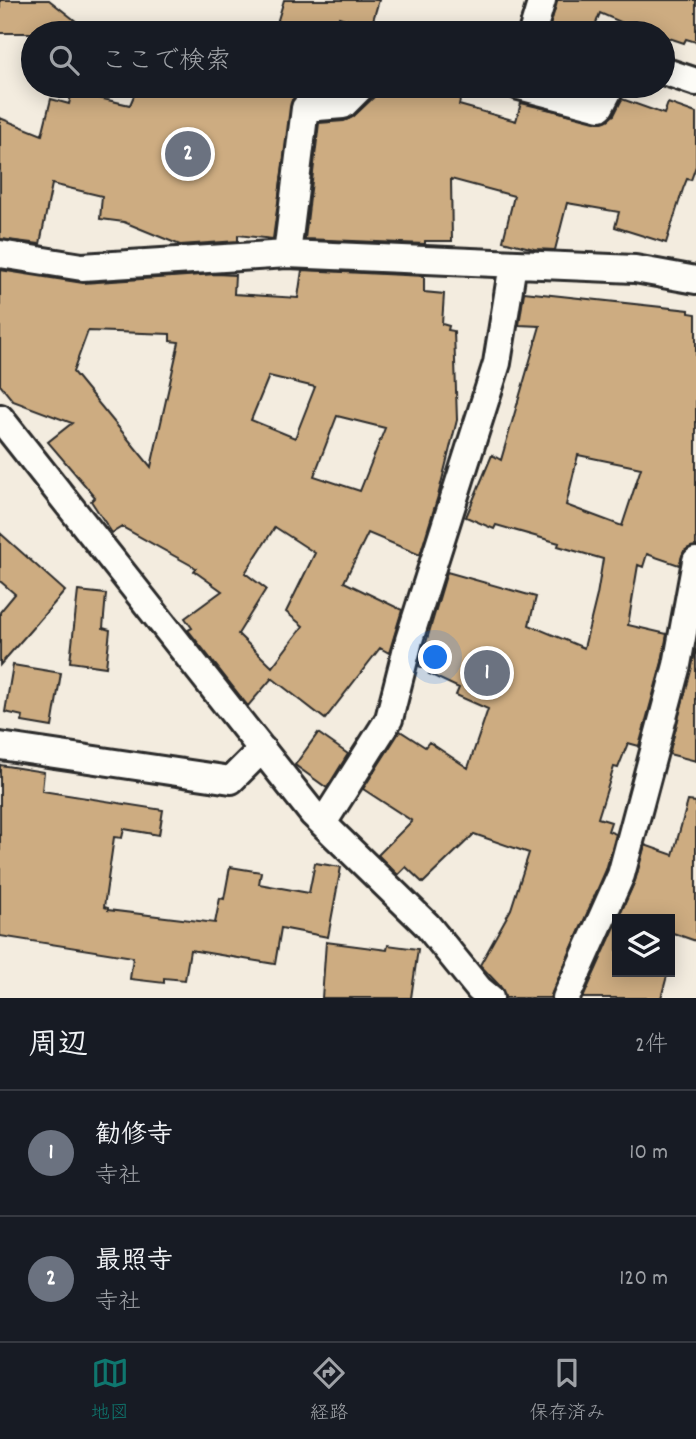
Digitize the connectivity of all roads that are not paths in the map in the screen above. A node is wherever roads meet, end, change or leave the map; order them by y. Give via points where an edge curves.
1 (542, 0) edge
2 (536, 21) edge
3 (675, 75) edge
4 (696, 82) edge
5 (350, 98) edge
6 (565, 98) edge
7 (605, 98) edge
8 (0, 254) edge
9 (287, 254) junction
10 (513, 264) junction
11 (696, 279) edge
12 (0, 418) edge
13 (696, 561) edge
14 (0, 746) edge
15 (262, 749) junction
16 (323, 823) junction
17 (490, 998) edge
18 (566, 998) edge

1 - 2 street
3 - 4 street
5 - 9 street via 343,105 305,108
6 - 7 street via 600,107
8 - 9 street via 82,267
9 - 10 street
10 - 11 street via 635,269
10 - 16 street via 497,363 409,640 389,719
12 - 15 street
13 - 18 street via 677,665 621,874
14 - 15 street via 231,780
15 - 16 street
16 - 17 street via 427,925

